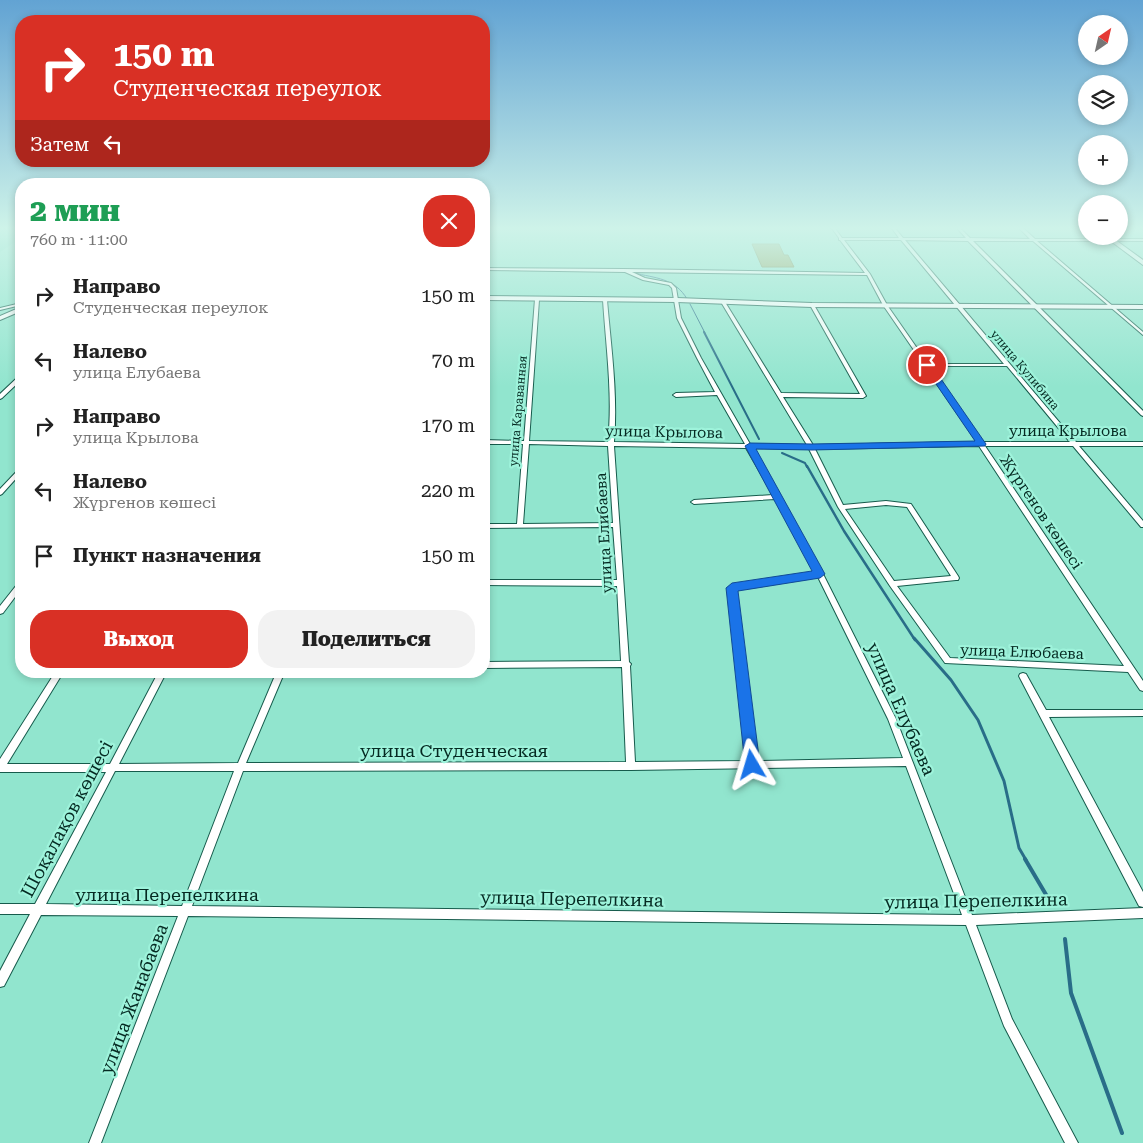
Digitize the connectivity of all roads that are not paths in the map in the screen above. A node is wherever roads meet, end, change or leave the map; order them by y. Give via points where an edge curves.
1 (654, 280) edge
2 (871, 280) edge
3 (936, 280) edge
4 (1011, 280) edge
5 (1080, 280) edge
6 (490, 298) edge
7 (537, 300) junction
8 (605, 300) junction
9 (677, 300) junction
10 (723, 302) junction
11 (15, 305) edge
12 (812, 305) junction
13 (885, 305) junction
14 (12, 306) joint
15 (958, 306) junction
16 (1037, 306) junction
17 (1110, 307) junction
18 (1143, 307) edge
19 (0, 309) edge
20 (15, 312) edge
21 (0, 318) edge
22 (1143, 334) edge
23 (927, 365) junction
24 (1009, 365) junction
25 (15, 383) edge
26 (719, 393) junction
27 (676, 395) dead end
28 (779, 395) junction
29 (0, 397) edge
30 (1143, 414) edge
31 (490, 442) edge
32 (525, 442) junction
33 (612, 444) junction
34 (981, 444) junction
35 (1075, 444) junction
36 (1143, 444) edge
37 (750, 446) junction
38 (812, 447) junction
39 (15, 477) edge
40 (0, 493) edge
41 (778, 498) junction
42 (694, 502) dead end
43 (842, 507) junction
44 (520, 525) junction
45 (616, 525) junction
46 (1143, 525) edge
47 (490, 526) edge
48 (820, 574) junction
49 (490, 583) edge
50 (619, 583) junction
51 (892, 584) junction
52 (15, 592) edge
53 (0, 611) edge
54 (627, 664) junction
55 (490, 665) edge
56 (1130, 669) junction
57 (1023, 676) dead end
58 (56, 678) edge
59 (159, 678) edge
60 (279, 678) edge
61 (1143, 688) edge
62 (1143, 713) edge
63 (1043, 714) junction
64 (908, 762) junction
65 (752, 765) junction
66 (631, 766) junction
67 (0, 768) edge
68 (112, 768) junction
69 (240, 768) junction
70 (1143, 902) edge
71 (0, 910) edge
72 (37, 910) junction
73 (185, 911) junction
74 (1143, 914) edge
75 (968, 920) junction
76 (0, 982) edge
77 (95, 1143) edge
78 (1072, 1143) edge

1 - 9 street via 670,284
2 - 13 street, Жүргенов көшесі
3 - 15 street, улица Кулибина
4 - 16 street
5 - 17 street
6 - 7 street
7 - 8 street
7 - 32 street, улица Караванная
8 - 9 street
8 - 33 street, улица Елибаева via 613,403
9 - 10 street
9 - 26 street, улица Елубаева via 679,318
10 - 12 street
10 - 28 street, улица Елюбаева
11 - 14 street
12 - 13 street
12 - 28 street via 863,396
13 - 15 street
13 - 23 street, Жүргенов көшесі
14 - 19 street
15 - 16 street
15 - 24 street, улица Кулибина
16 - 17 street
16 - 30 street
17 - 18 street
17 - 22 street
20 - 21 street
23 - 24 street
23 - 34 street, Жүргенов көшесі
24 - 35 street, улица Кулибина
25 - 29 street
26 - 27 street
26 - 37 street, улица Елубаева
28 - 38 street, улица Елюбаева
31 - 32 street, улица Крылова
32 - 33 street, улица Крылова
32 - 44 street, улица Караванная
33 - 37 street, улица Крылова
33 - 45 street, улица Елибаева
34 - 35 street, улица Крылова
34 - 38 street, улица Крылова
34 - 56 street, Жүргенов көшесі
35 - 36 street, улица Крылова
35 - 46 street, улица Кулибина
37 - 38 street, улица Крылова
37 - 41 street, улица Елубаева
38 - 43 street, улица Елюбаева
39 - 40 street
41 - 42 street
41 - 48 street, улица Елубаева
43 - 51 street, улица Елюбаева
43 - 51 street via 886,503 909,505 956,578
44 - 45 street
44 - 47 street
45 - 50 street, улица Елибаева
48 - 64 street, улица Елубаева via 892,720
48 - 65 street via 732,588
49 - 50 street
50 - 54 street, улица Елибаева
51 - 56 street, улица Елюбаева via 948,661
52 - 53 street
54 - 55 street
54 - 66 street, улица Елибаева
56 - 61 street, Жүргенов көшесі
57 - 63 street
58 - 67 street
59 - 68 street, Шоқалақов көшесі
60 - 69 street, улица Жанабаева
62 - 63 street
63 - 70 street
64 - 65 street, улица Студенческая
64 - 75 street, улица Елубаева
65 - 66 street, улица Студенческая
66 - 69 street, улица Студенческая
67 - 68 street, улица Студенческая
68 - 69 street, улица Студенческая
68 - 72 street, Шоқалақов көшесі
69 - 73 street, улица Жанабаева
71 - 72 street, улица Перепелкина
72 - 73 street, улица Перепелкина
72 - 76 street, Шоқалақов көшесі
73 - 75 street, улица Перепелкина
73 - 77 street, улица Жанабаева
74 - 75 street, улица Перепелкина
75 - 78 street, улица Елубаева via 1008,1022

